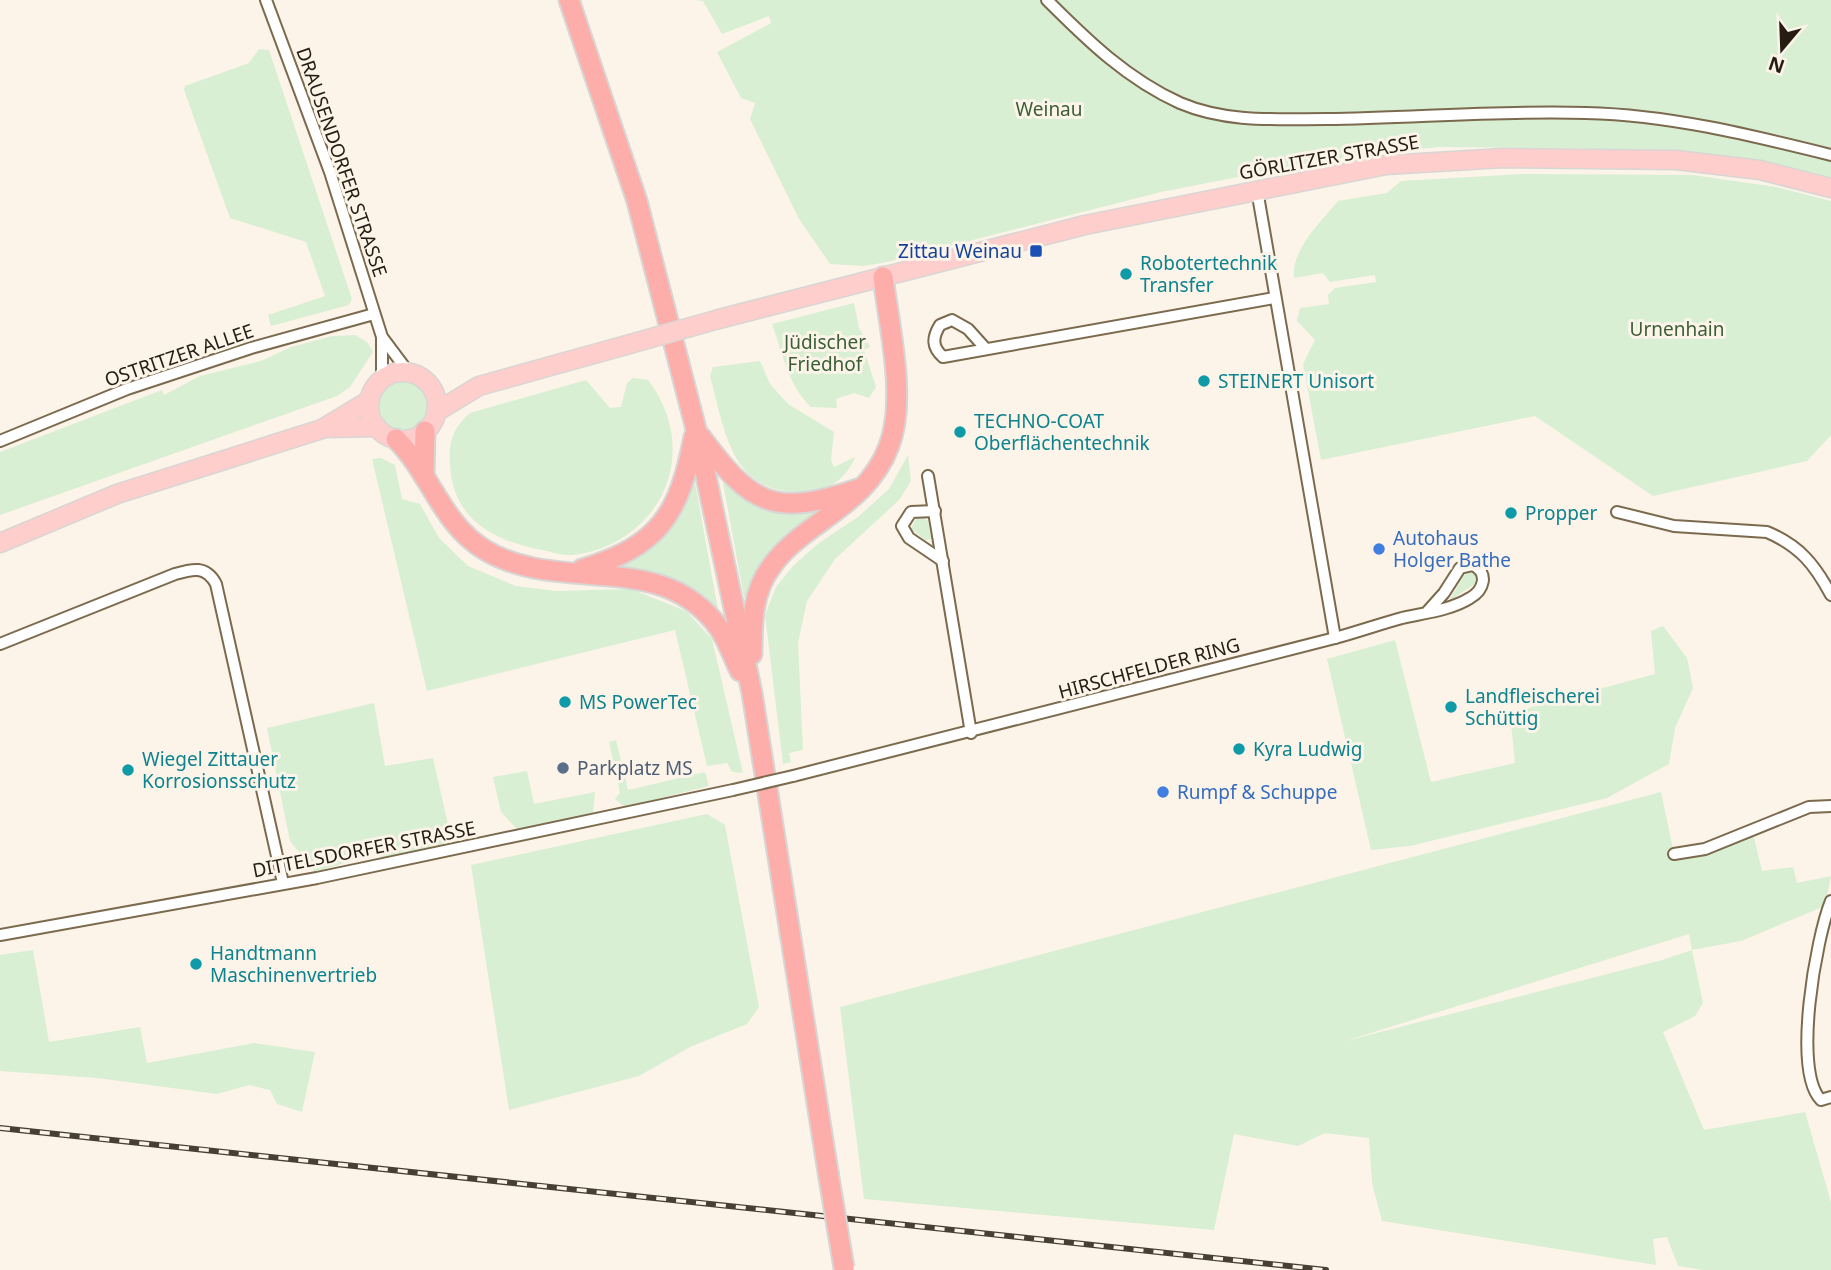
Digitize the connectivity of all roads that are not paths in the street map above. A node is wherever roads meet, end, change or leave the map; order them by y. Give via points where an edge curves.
1 (266, 0) edge
2 (569, 0) edge
3 (1047, 0) edge
4 (1831, 155) edge
5 (1831, 188) edge
6 (1257, 190) junction
7 (883, 277) junction
8 (1274, 298) junction
9 (374, 314) junction
10 (382, 337) junction
11 (986, 349) junction
12 (409, 373) junction
13 (382, 380) junction
14 (429, 386) junction
15 (479, 386) junction
16 (370, 400) junction
17 (436, 412) junction
18 (376, 427) junction
19 (322, 429) junction
20 (695, 429) junction
21 (425, 431) junction
22 (396, 439) junction
23 (0, 441) edge
24 (928, 476) dead end
25 (424, 477) junction
26 (862, 487) junction
27 (935, 511) junction
28 (1617, 512) dead end
29 (0, 543) edge
30 (943, 561) junction
31 (564, 574) junction
32 (1831, 595) edge
33 (1427, 612) junction
34 (1335, 638) junction
35 (0, 645) edge
36 (752, 693) junction
37 (971, 733) junction
38 (793, 776) joint
39 (1831, 806) edge
40 (1674, 854) dead end
41 (283, 883) junction
42 (1831, 901) edge
43 (0, 935) edge
44 (1831, 1097) edge
45 (844, 1269) edge

1 - 9 street, DRAUSENDORFER STRASSE via 330,172
2 - 20 highway via 637,201
3 - 4 street via 1105,57 1140,83 1182,104 1227,117 1370,119 1586,113 1663,118
5 - 6 main road, GÖRLITZER STRASSE via 1717,163 1503,158 1386,165
6 - 7 main road, GÖRLITZER STRASSE via 1085,225
6 - 8 street
7 - 15 main road, GÖRLITZER STRASSE, bridge
7 - 26 highway via 896,408 889,448
8 - 11 street
8 - 34 street
9 - 10 street, DRAUSENDORFER STRASSE
9 - 23 street, OSTRITZER ALLEE via 127,389
10 - 12 street, DRAUSENDORFER STRASSE
10 - 13 street, DRAUSENDORFER STRASSE
11 - 11 street via 968,328 952,320 940,325 934,337 943,357
12 - 13 main road
12 - 14 main road
13 - 16 main road
14 - 15 main road
14 - 17 main road
15 - 17 main road
16 - 18 main road
16 - 19 main road
17 - 21 main road
18 - 19 main road
18 - 22 main road
19 - 29 main road via 117,495
20 - 26 highway via 749,492 773,502 802,505
20 - 31 highway via 686,481 655,533 603,562
20 - 36 highway
21 - 22 main road via 412,439
21 - 25 highway
22 - 25 highway
24 - 27 street
25 - 31 highway via 440,506 470,540 535,571
26 - 36 highway via 770,567 752,621
27 - 30 street
27 - 30 street via 911,512 902,526 909,538
28 - 32 street via 1674,526 1767,532 1814,564
30 - 37 street
31 - 36 highway via 640,578 695,603 720,630
33 - 33 street, HIRSCHFELDER RING via 1472,598 1483,582 1481,571 1473,565 1460,568
33 - 34 street, HIRSCHFELDER RING
34 - 37 street, HIRSCHFELDER RING
35 - 41 street via 188,570 205,571 216,584
36 - 45 highway, bridge
37 - 38 street, HIRSCHFELDER RING
38 - 41 street, DITTELSDORFER STRASSE, bridge
39 - 40 street via 1809,807 1705,849
41 - 43 street, DITTELSDORFER STRASSE
42 - 44 street via 1807,1022 1813,1089 1821,1100

